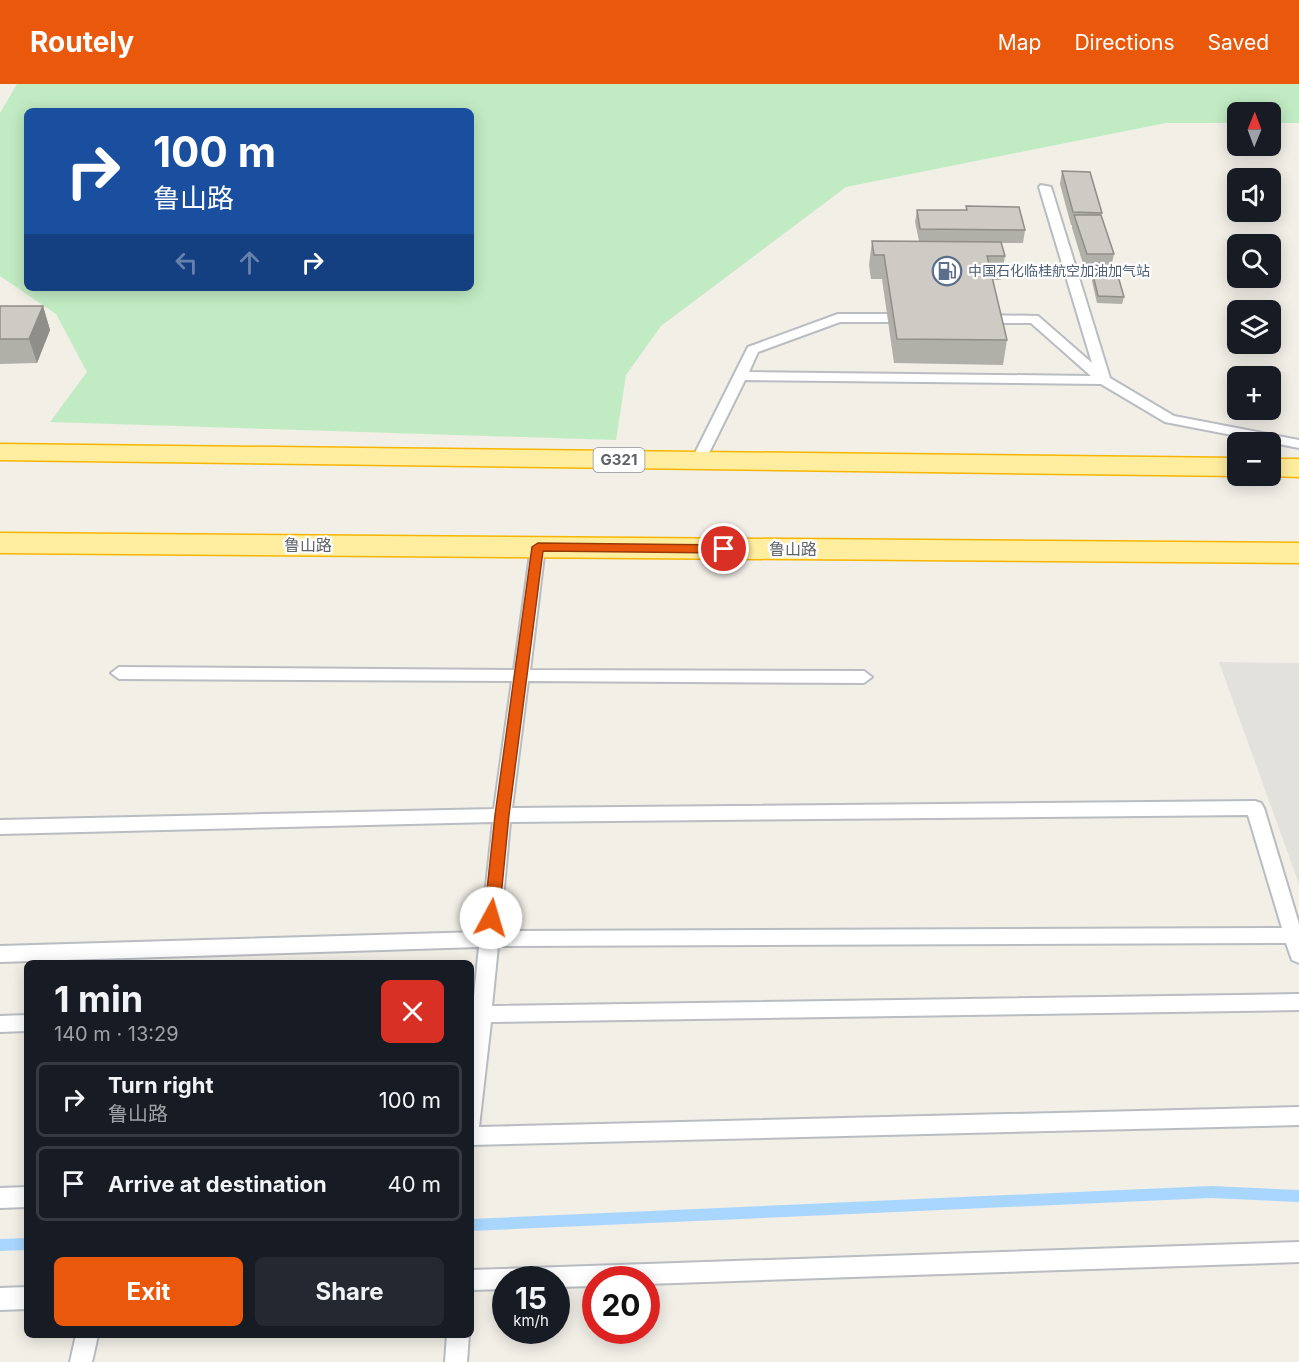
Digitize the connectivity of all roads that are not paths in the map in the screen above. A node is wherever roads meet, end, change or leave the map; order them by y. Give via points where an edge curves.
1 (1045, 187) dead end
2 (919, 318) edge
3 (965, 319) edge
4 (740, 376) junction
5 (1104, 380) junction
6 (1299, 444) edge
7 (0, 452) edge
8 (698, 461) junction
9 (1227, 467) edge
10 (1281, 468) edge
11 (1299, 468) edge
12 (0, 543) edge
13 (538, 547) junction
14 (1299, 553) edge
15 (119, 673) dead end
16 (522, 676) junction
17 (864, 677) dead end
18 (502, 815) junction
19 (0, 827) edge
20 (1293, 935) junction
21 (489, 939) junction
22 (0, 954) edge
23 (1299, 955) edge
24 (1299, 1002) edge
25 (476, 1014) edge
26 (24, 1023) edge
27 (0, 1024) edge
28 (474, 1058) edge
29 (1299, 1116) edge
30 (474, 1136) edge
31 (0, 1197) edge
32 (24, 1197) edge
33 (1299, 1252) edge
34 (474, 1280) edge
35 (24, 1298) edge
36 (0, 1299) edge
37 (86, 1338) edge
38 (458, 1338) edge
39 (81, 1362) edge
40 (456, 1362) edge

1 - 5 lane
2 - 4 lane via 838,318 753,350
3 - 5 lane via 1034,319
4 - 5 lane
4 - 8 lane
5 - 6 lane via 1170,419
7 - 8 highway, G321
8 - 9 highway, G321
10 - 11 highway
12 - 13 highway, 鲁山路
13 - 14 highway, 鲁山路
13 - 16 lane
15 - 16 lane
16 - 17 lane
16 - 18 lane
18 - 19 lane
18 - 20 lane via 1255,808
18 - 21 lane
20 - 21 lane
20 - 23 lane
21 - 22 lane
21 - 25 lane
24 - 25 lane
25 - 28 lane
26 - 27 lane
29 - 30 lane
31 - 32 lane
33 - 34 lane
35 - 36 lane
37 - 39 lane
38 - 40 lane

